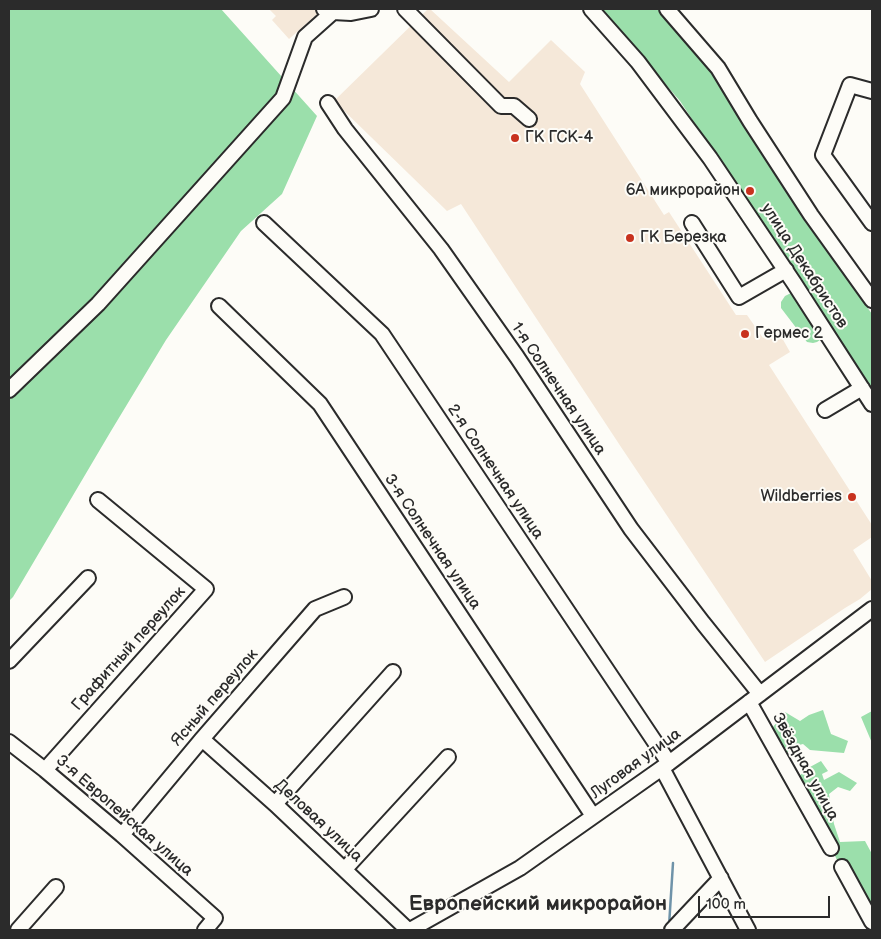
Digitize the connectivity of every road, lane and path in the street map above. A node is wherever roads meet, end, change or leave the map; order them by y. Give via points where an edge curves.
1 (371, 9) edge
2 (405, 9) edge
3 (591, 9) edge
4 (667, 9) edge
5 (328, 10) edge
6 (872, 91) edge
7 (328, 103) dead end
8 (529, 119) dead end
9 (264, 223) dead end
10 (692, 223) dead end
11 (872, 223) edge
12 (786, 270) junction
13 (872, 300) edge
14 (219, 306) dead end
15 (862, 388) junction
16 (9, 390) edge
17 (872, 404) edge
18 (825, 410) dead end
19 (98, 500) dead end
20 (88, 578) dead end
21 (344, 597) dead end
22 (872, 609) edge
23 (9, 661) edge
24 (392, 672) dead end
25 (755, 698) junction
26 (202, 739) junction
27 (9, 742) edge
28 (448, 757) dead end
29 (665, 765) junction
30 (44, 770) junction
31 (275, 804) junction
32 (593, 816) junction
33 (122, 835) junction
34 (831, 848) dead end
35 (842, 868) dead end
36 (345, 869) junction
37 (721, 878) junction
38 (56, 887) dead end
39 (872, 922) edge
40 (18, 930) edge
41 (205, 930) edge
42 (409, 930) edge
43 (672, 930) edge
44 (748, 930) edge

1 - 5 street via 351,13
2 - 8 street via 501,106 514,106
3 - 12 street, улица Декабристов via 672,107
4 - 13 street, улица Декабристов via 718,68 811,215
5 - 16 street via 305,37 283,98 98,304
6 - 11 street via 850,85 823,155
7 - 25 street, 1-я Солнечная улица via 441,249 632,529
9 - 29 street, 2-я Солнечная улица via 382,334
10 - 12 street via 739,297
12 - 15 street, улица Декабристов
14 - 32 street, 3-я Солнечная улица via 320,404
15 - 17 street, улица Декабристов
15 - 18 street
19 - 30 street, Графитный переулок via 206,589
20 - 23 street
21 - 26 street, Ясный переулок via 315,609
22 - 25 street, Луговая улица
24 - 31 street
25 - 29 street, Луговая улица
25 - 34 street, Звёздная улица
26 - 31 street, Деловая улица
26 - 33 street, Ясный переулок
27 - 30 street, 3-я Европейская улица
28 - 36 street
29 - 32 street, Луговая улица
29 - 37 street, 2-я Солнечная улица
30 - 33 street, 3-я Европейская улица
31 - 36 street, Деловая улица
32 - 42 street, Луговая улица via 520,868
33 - 41 street, 3-я Европейская улица via 215,918
35 - 39 street
36 - 42 street, Деловая улица
37 - 43 street
37 - 44 street, 2-я Солнечная улица
38 - 40 street

